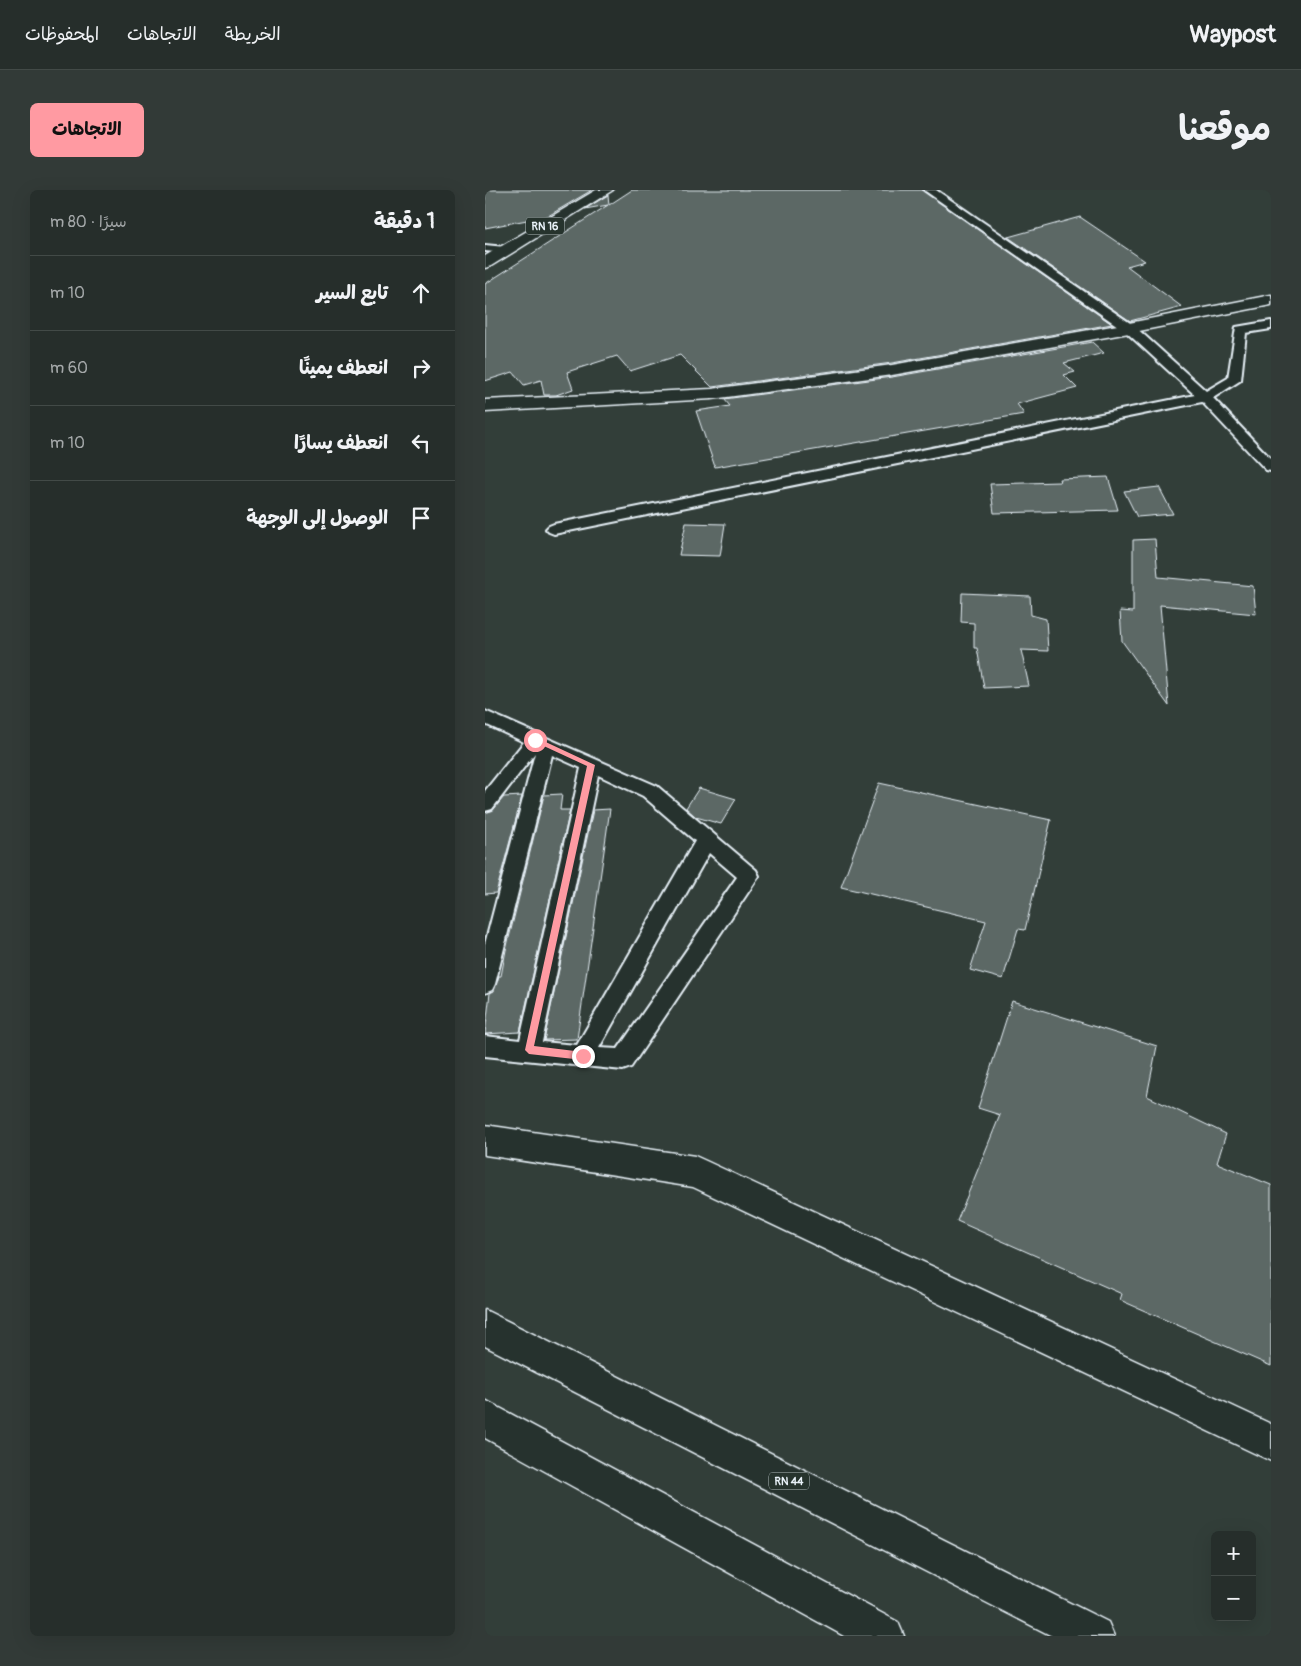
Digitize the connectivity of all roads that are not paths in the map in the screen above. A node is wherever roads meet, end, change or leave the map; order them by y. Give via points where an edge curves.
1 (606, 190) edge
2 (929, 190) edge
3 (485, 248) edge
4 (505, 250) junction
5 (485, 263) edge
6 (1271, 300) edge
7 (1271, 325) edge
8 (1129, 328) junction
9 (1205, 397) junction
10 (485, 406) edge
11 (1271, 467) edge
12 (554, 528) dead end
13 (485, 717) edge
14 (541, 742) junction
15 (591, 765) junction
16 (485, 804) edge
17 (706, 840) junction
18 (485, 984) edge
19 (485, 1046) edge
20 (529, 1050) junction
21 (583, 1056) junction
22 (485, 1140) edge
23 (485, 1327) edge
24 (485, 1418) edge
25 (1271, 1444) edge
26 (884, 1636) edge
27 (1094, 1636) edge

1 - 4 main road, RN 16
2 - 8 lane
3 - 4 lane
4 - 5 main road, RN 16
6 - 8 main road
7 - 9 lane via 1240,330 1234,380
8 - 9 lane
8 - 10 main road via 892,370 712,394
9 - 11 lane
9 - 12 lane
13 - 14 lane
14 - 15 lane
14 - 16 lane
14 - 18 lane
15 - 17 lane via 650,791
15 - 20 lane
17 - 21 lane
17 - 21 lane via 749,876 623,1060
19 - 20 lane
20 - 21 lane
22 - 25 main road via 695,1172
23 - 27 main road, RN 44
24 - 26 main road

